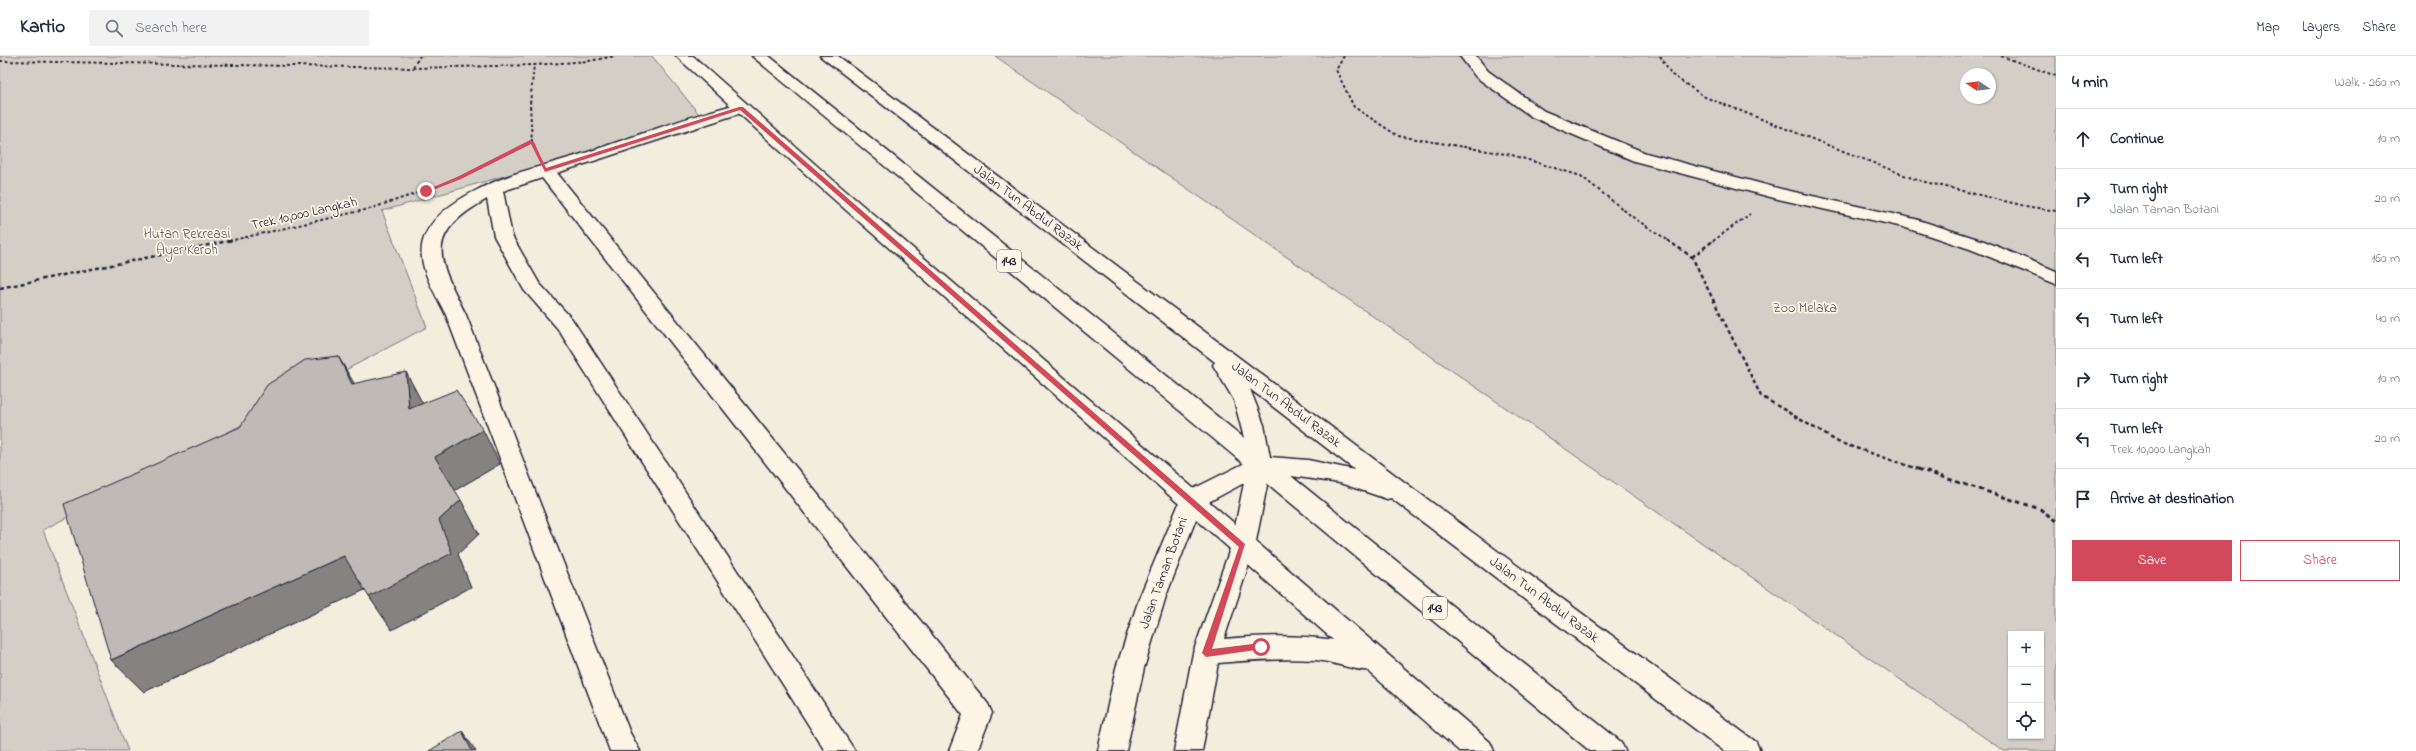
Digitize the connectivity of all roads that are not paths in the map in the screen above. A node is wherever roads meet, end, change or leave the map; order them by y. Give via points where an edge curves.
1 (684, 56) edge
2 (760, 56) edge
3 (828, 56) edge
4 (1468, 56) edge
5 (741, 108) junction
6 (545, 170) junction
7 (494, 188) junction
8 (2056, 278) edge
9 (1211, 348) junction
10 (1259, 466) junction
11 (1191, 500) junction
12 (1415, 503) junction
13 (1243, 546) junction
14 (1206, 653) junction
15 (1375, 660) junction
16 (838, 750) edge
17 (626, 751) edge
18 (962, 751) edge
19 (1112, 751) edge
20 (1188, 751) edge
21 (1480, 751) edge
22 (1611, 751) edge
23 (1746, 751) edge

1 - 5 main road
2 - 10 main road, 143
3 - 9 main road, Jalan Tun Abdul Razak
4 - 8 main road via 1482,74 1538,114 1640,157 1778,194 1915,225 1978,245
5 - 6 main road
5 - 11 main road
6 - 7 main road
6 - 18 main road via 978,713
7 - 16 main road via 503,236 531,286 565,324
7 - 17 main road via 460,206 438,229 432,241 431,256 434,270 456,315 619,740
9 - 10 main road via 1231,374 1247,403 1256,433
9 - 12 main road, Jalan Tun Abdul Razak
10 - 11 main road, Jalan Taman Botani
10 - 12 main road via 1300,467 1338,474 1377,486
10 - 13 main road
10 - 22 main road, 143
11 - 13 main road
11 - 19 main road, Jalan Taman Botani via 1153,596 1130,668
12 - 23 main road, Jalan Tun Abdul Razak
13 - 14 main road
13 - 15 main road
14 - 15 main road via 1261,647 1317,649
14 - 20 main road
15 - 21 main road

